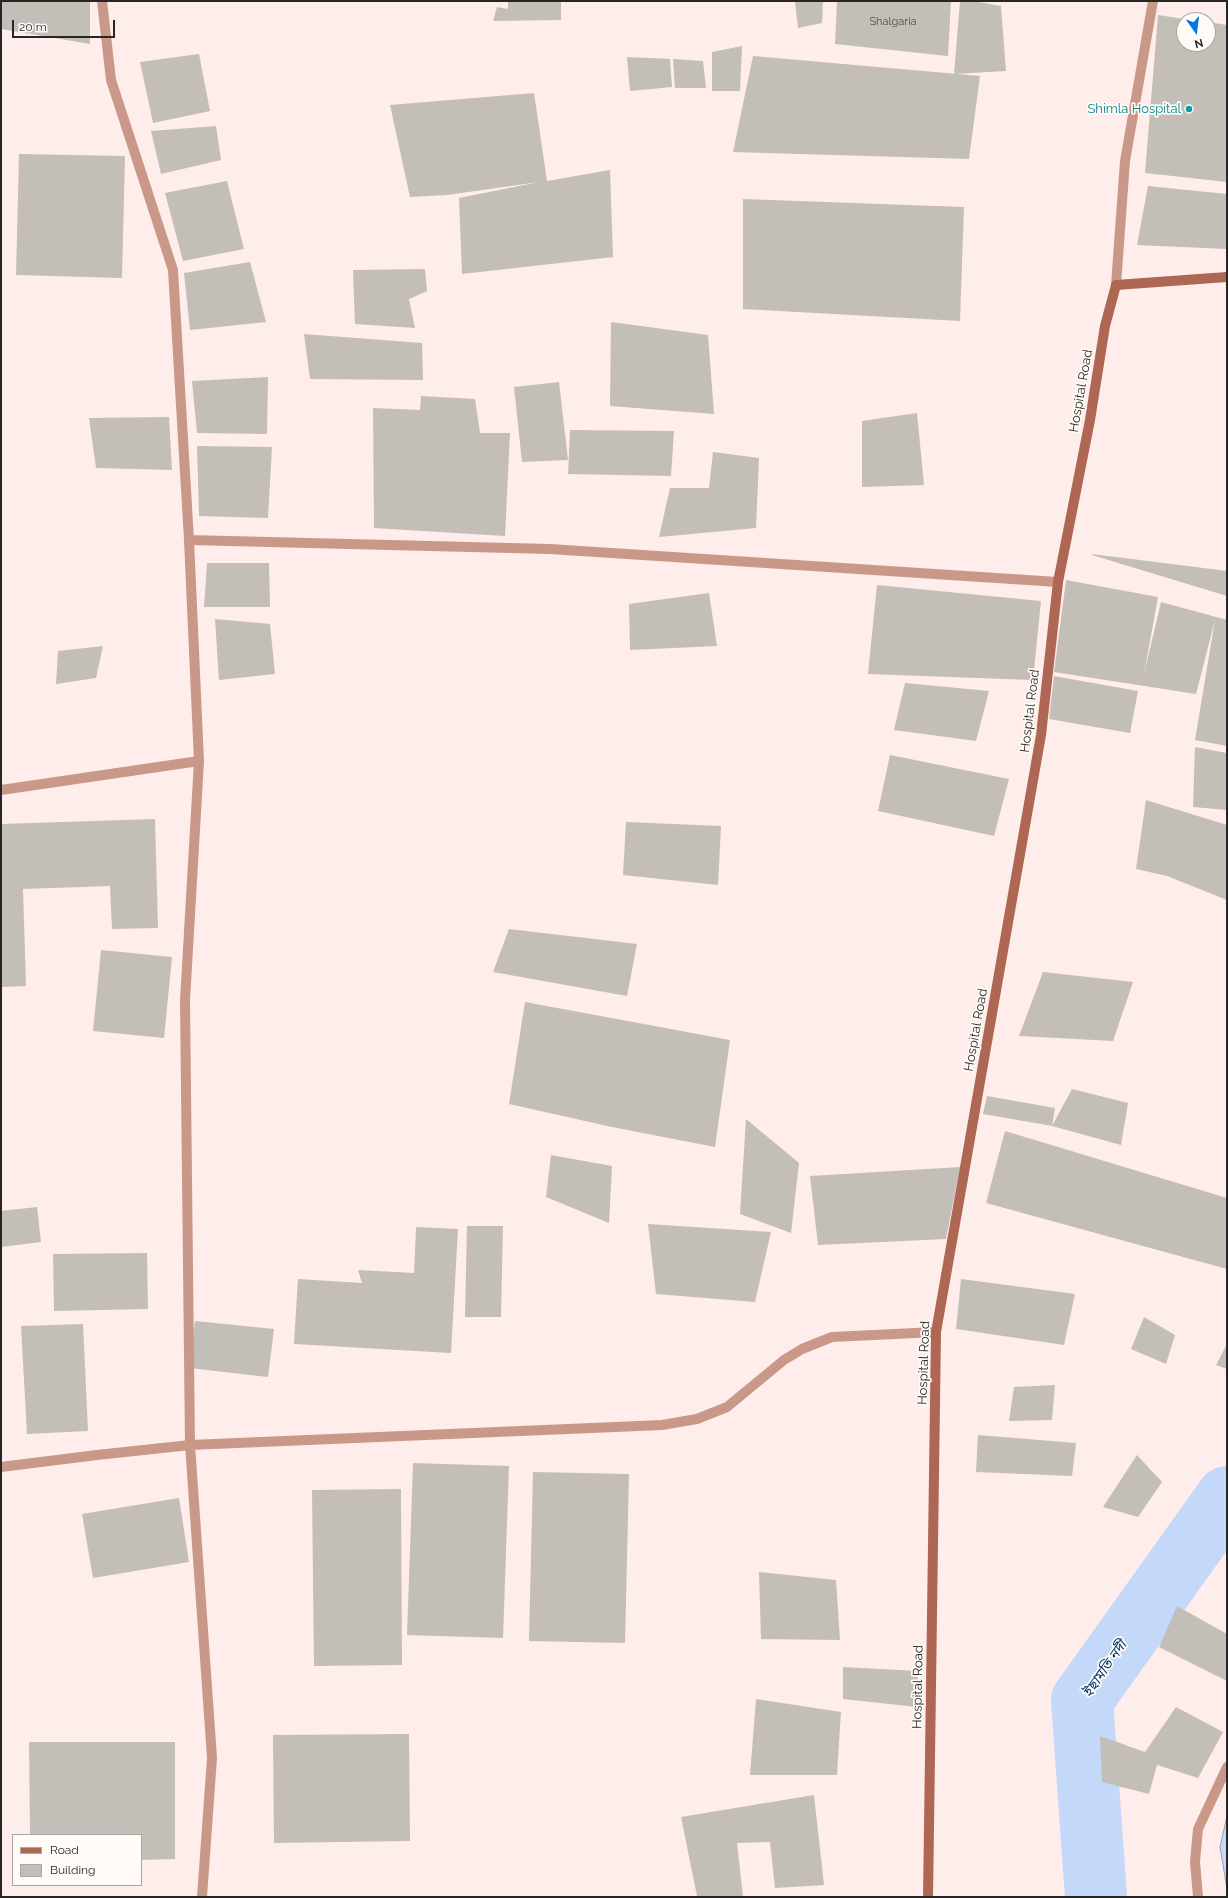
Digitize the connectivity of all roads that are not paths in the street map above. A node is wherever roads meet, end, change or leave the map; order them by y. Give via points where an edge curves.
1 (102, 1) edge
2 (1153, 1) edge
3 (1227, 277) edge
4 (1116, 285) junction
5 (189, 540) junction
6 (1058, 582) junction
7 (199, 761) junction
8 (1, 790) edge
9 (936, 1332) junction
10 (190, 1445) junction
11 (1, 1467) edge
12 (1227, 1767) edge
13 (202, 1897) edge
14 (928, 1897) edge
15 (1198, 1897) edge

1 - 5 street via 111,80 173,270
2 - 4 street via 1125,161
3 - 4 main road
4 - 6 main road, Hospital Road via 1105,326 1090,420
5 - 6 street via 550,549
5 - 7 street
6 - 9 main road, Hospital Road via 1041,735
7 - 8 street
7 - 10 street via 185,1000
9 - 10 street via 832,1337 802,1349 784,1360 727,1407 697,1419 662,1425
9 - 14 main road, Hospital Road
10 - 11 street
10 - 13 street via 212,1758
12 - 15 street via 1198,1829 1195,1862

